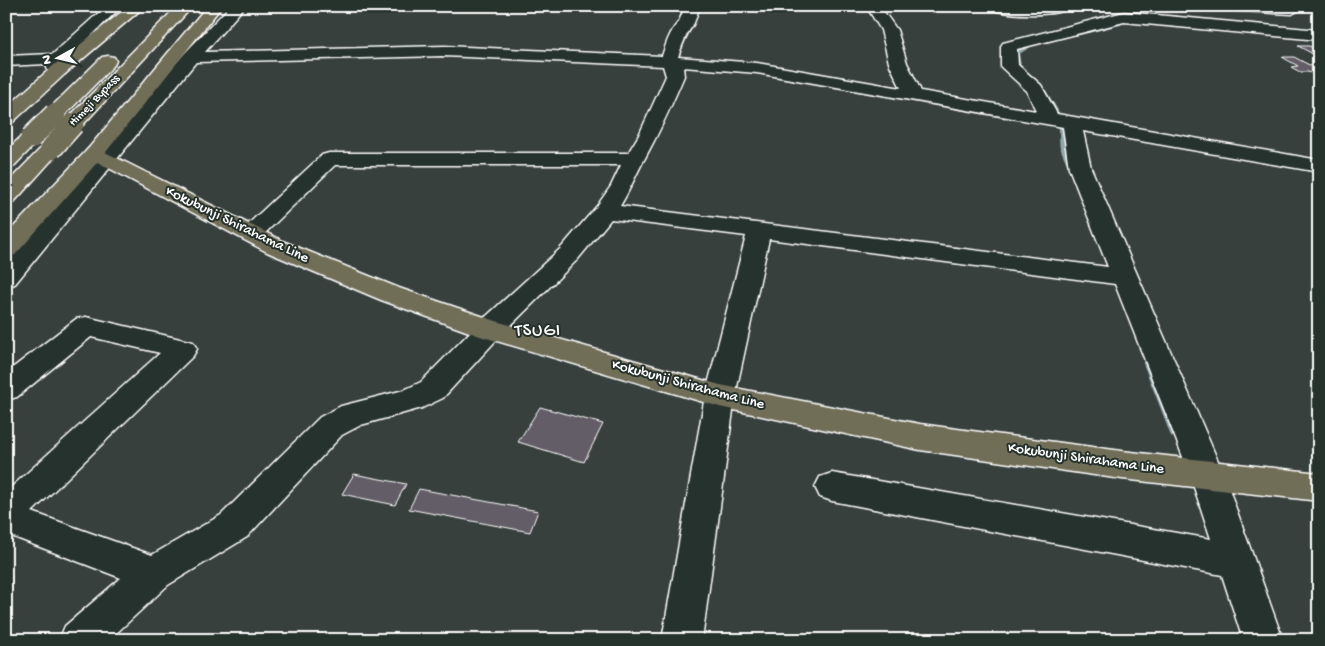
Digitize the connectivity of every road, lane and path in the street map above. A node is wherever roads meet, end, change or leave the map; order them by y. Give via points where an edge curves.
1 (115, 6) edge
2 (138, 6) edge
3 (186, 6) edge
4 (215, 6) edge
5 (238, 6) edge
6 (694, 6) edge
7 (877, 6) edge
8 (994, 6) edge
9 (1066, 6) edge
10 (1222, 6) edge
11 (1133, 12) edge
12 (1304, 22) dead end
13 (1319, 36) edge
14 (122, 47) dead end
15 (191, 57) junction
16 (6, 61) edge
17 (668, 61) junction
18 (58, 65) junction
19 (914, 96) junction
20 (8, 113) edge
21 (1061, 122) junction
22 (100, 156) junction
23 (634, 159) junction
24 (6, 163) edge
25 (1319, 166) edge
26 (6, 197) edge
27 (605, 211) junction
28 (759, 230) junction
29 (251, 234) junction
30 (6, 250) edge
31 (1126, 277) junction
32 (6, 278) edge
33 (490, 329) junction
34 (6, 390) edge
35 (720, 396) junction
36 (1207, 475) junction
37 (1319, 487) edge
38 (832, 488) dead end
39 (6, 514) edge
40 (6, 518) edge
41 (1236, 561) junction
42 (155, 573) junction
43 (79, 640) edge
44 (682, 640) edge
45 (1263, 640) edge

1 - 18 street
2 - 18 main road
3 - 26 main road, Himeji Bypass, bridge
4 - 22 main road
5 - 15 street
6 - 17 street via 684,27 680,28
7 - 19 street via 875,9 889,30 898,63
8 - 9 street via 1026,12
10 - 12 street via 1286,10
11 - 13 street
11 - 21 street via 1009,46 1010,66 1036,89
14 - 24 main road, Himeji Bypass, bridge
15 - 17 street via 444,51
15 - 22 street
16 - 18 street
17 - 19 street via 757,68
17 - 23 street via 674,67 675,76 649,136
18 - 20 main road
19 - 21 street
20 - 22 main road, Kokubunji Shirahama Line
21 - 25 street
21 - 31 street
22 - 29 main road, Kokubunji Shirahama Line
22 - 30 main road
22 - 32 street via 68,206
23 - 27 street via 622,186
23 - 29 street via 329,159
27 - 28 street
27 - 33 street via 569,254
28 - 31 street
28 - 35 street
29 - 33 main road, Kokubunji Shirahama Line via 390,294
31 - 36 street
33 - 35 main road, Kokubunji Shirahama Line
33 - 42 street via 432,390 411,400 352,415 331,426 234,526
34 - 39 street via 86,326 183,349
35 - 36 main road, Kokubunji Shirahama Line via 920,437
35 - 44 street
36 - 37 main road, Kokubunji Shirahama Line
36 - 41 street
38 - 41 street
40 - 42 street
41 - 45 street
42 - 43 street

